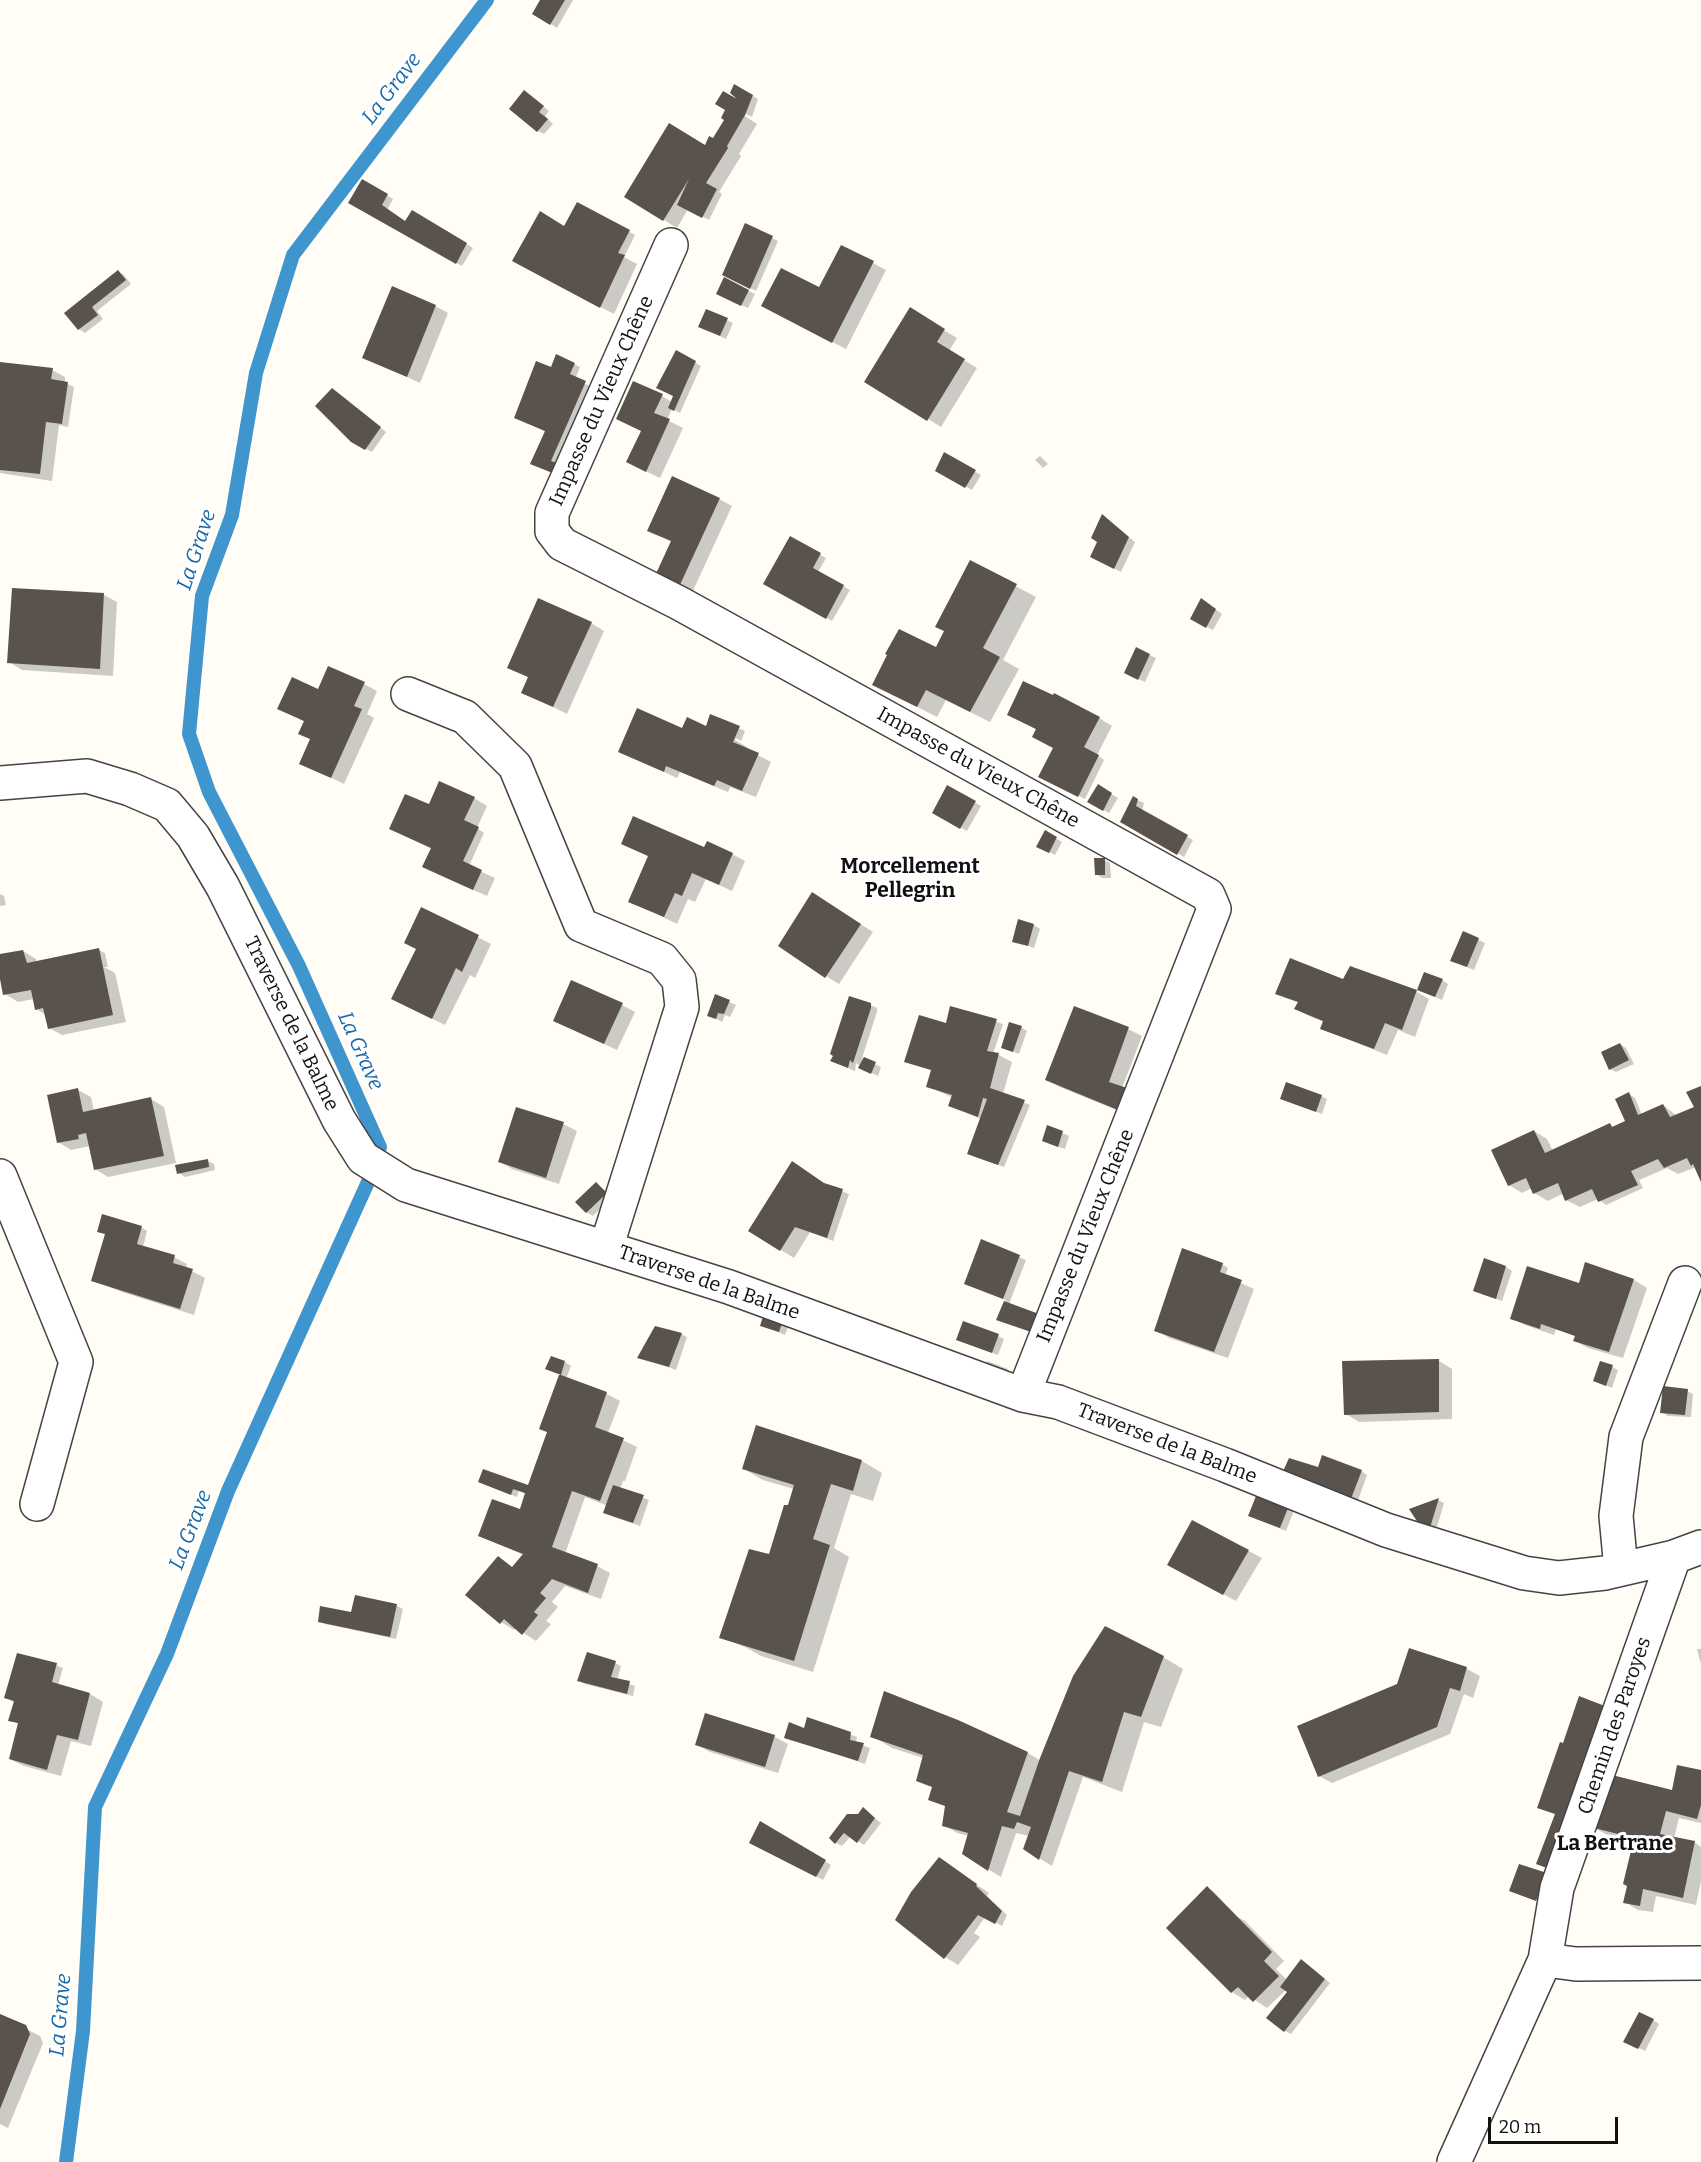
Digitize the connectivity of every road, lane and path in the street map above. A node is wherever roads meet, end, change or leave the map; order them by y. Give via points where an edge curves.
1 (671, 245) dead end
2 (408, 694) dead end
3 (0, 783) edge
4 (0, 1176) edge
5 (606, 1248) junction
6 (1685, 1283) dead end
7 (1023, 1395) junction
8 (37, 1504) dead end
9 (1687, 1552) edge
10 (1613, 1571) junction
11 (1545, 1960) junction
12 (1700, 1964) edge
13 (1454, 2162) edge

1 - 7 street, Impasse du Vieux Chêne via 552,513 552,531 562,544 689,608 1208,895 1214,909
2 - 5 street via 465,717 515,766 581,925 663,959 679,980 682,1007
3 - 5 street, Traverse de la Balme via 87,776 167,806 193,836 223,887 339,1120 363,1158 406,1185
4 - 8 street via 76,1362
5 - 7 street, Traverse de la Balme via 729,1287
6 - 10 street via 1626,1437
7 - 10 street, Traverse de la Balme via 1058,1402 1386,1530 1524,1573 1559,1578
9 - 10 street, Traverse de la Balme
9 - 11 street, Chemin des Paroyes via 1557,1888
11 - 12 street via 1576,1964
11 - 13 street, Chemin des Paroyes

